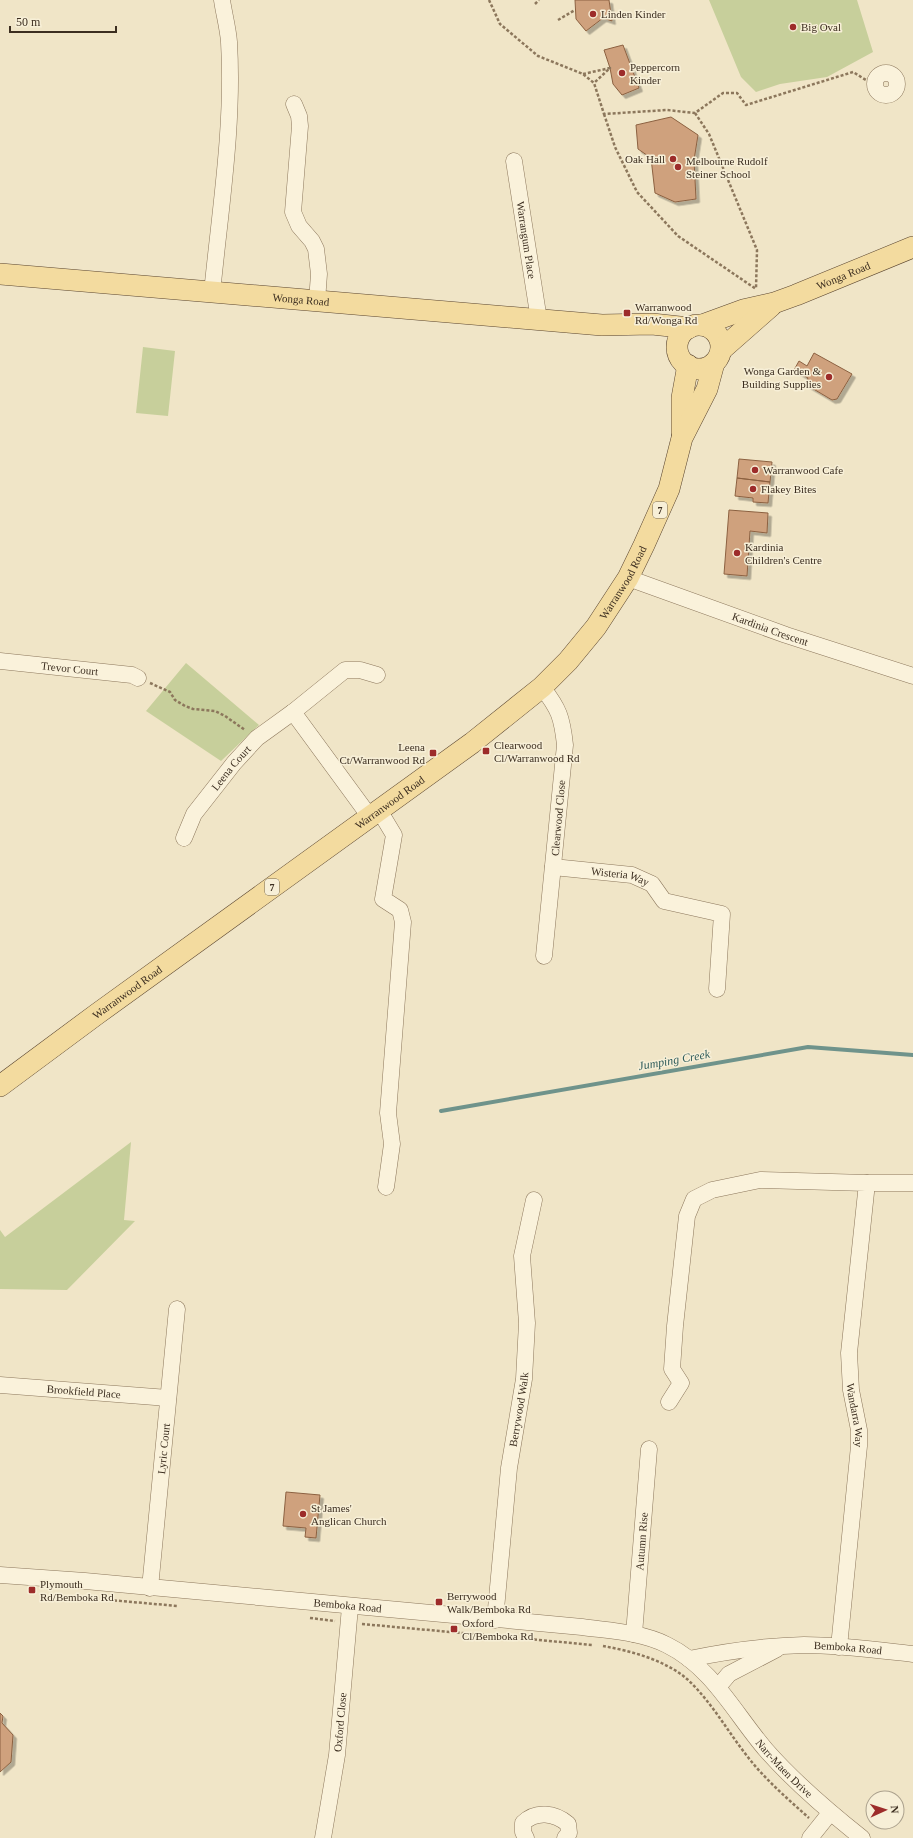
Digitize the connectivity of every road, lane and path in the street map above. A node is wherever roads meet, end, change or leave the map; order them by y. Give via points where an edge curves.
1 (222, 0) edge
2 (489, 0) edge
3 (539, 0) edge
4 (535, 4) dead end
5 (575, 10) dead end
6 (558, 20) dead end
7 (583, 74) junction
8 (594, 84) junction
9 (874, 85) dead end
10 (294, 104) dead end
11 (694, 113) junction
12 (604, 114) junction
13 (514, 161) dead end
14 (913, 247) edge
15 (0, 274) edge
16 (212, 293) junction
17 (316, 301) junction
18 (774, 303) junction
19 (539, 320) junction
20 (602, 325) junction
21 (696, 326) junction
22 (678, 346) junction
23 (718, 356) junction
24 (688, 365) junction
25 (682, 438) junction
26 (628, 578) junction
27 (0, 661) edge
28 (377, 675) dead end
29 (913, 676) edge
30 (138, 678) joint
31 (542, 687) junction
32 (293, 712) junction
33 (257, 738) junction
34 (374, 813) junction
35 (184, 838) dead end
36 (553, 867) junction
37 (544, 956) dead end
38 (717, 989) dead end
39 (0, 1086) edge
40 (913, 1183) edge
41 (867, 1184) junction
42 (386, 1187) dead end
43 (534, 1200) dead end
44 (178, 1309) dead end
45 (0, 1385) edge
46 (168, 1398) junction
47 (669, 1402) dead end
48 (649, 1450) dead end
49 (0, 1575) edge
50 (150, 1588) junction
51 (105, 1599) dead end
52 (186, 1607) dead end
53 (350, 1614) junction
54 (308, 1618) dead end
55 (495, 1620) junction
56 (634, 1634) junction
57 (487, 1635) dead end
58 (524, 1638) dead end
59 (593, 1645) dead end
60 (600, 1646) dead end
61 (783, 1646) junction
62 (839, 1646) junction
63 (913, 1654) edge
64 (690, 1659) junction
65 (718, 1687) junction
66 (830, 1813) junction
67 (814, 1833) edge
68 (323, 1838) edge
69 (526, 1838) edge
70 (565, 1838) edge
71 (862, 1838) edge

1 - 16 street via 229,40 230,72 226,152
2 - 7 path via 500,24 538,56
3 - 4 path
5 - 6 path
7 - 8 path
7 - 8 path via 610,68
8 - 12 path
9 - 11 path via 853,72 746,105 737,93 723,93
10 - 17 street via 300,116 300,126 293,212 299,226 316,249 319,274
11 - 12 path via 667,110
11 - 12 path via 709,134 757,250 756,288 678,236 637,192 615,147
13 - 19 street, Warrangum Place
14 - 18 main road, Wonga Road
15 - 16 main road, Wonga Road
16 - 17 main road, Wonga Road
17 - 19 main road, Wonga Road
18 - 21 main road, Wonga Road via 742,310
18 - 23 main road, Wonga Road via 754,319
19 - 20 main road, Wonga Road
20 - 21 main road, Wonga Road
20 - 22 main road, Wonga Road via 655,337
21 - 22 main road via 683,333
21 - 23 main road via 715,331 721,344
22 - 24 main road via 683,361
23 - 24 main road via 702,368
23 - 25 main road, Warranwood Road / 7 via 707,389
24 - 25 main road, Warranwood Road / 7 via 682,398
25 - 26 main road, Warranwood Road / 7 via 666,499
26 - 29 street, Kardinia Crescent via 786,635
26 - 31 main road, Warranwood Road / 7 via 596,627
27 - 30 street, Trevor Court via 132,675
28 - 32 street, Leena Court via 360,670 346,670
30 - 33 path via 170,692 175,700 185,706 215,711 225,716
31 - 34 main road, Warranwood Road / 7 via 472,743
31 - 36 street, Clearwood Close via 556,705 563,724 565,745
32 - 33 street, Leena Court
32 - 34 street
33 - 35 street, Leena Court via 194,814
34 - 39 main road, Warranwood Road / 7
34 - 42 street via 394,836 383,899 400,910 404,922 388,1113 392,1144
36 - 37 street, Clearwood Close
36 - 38 street, Wisteria Way via 632,875 652,884 664,901 722,914
40 - 41 street
41 - 47 street via 760,1180 712,1190 694,1198 686,1216 674,1333 672,1369 681,1382
41 - 62 street, Wandarra Way via 849,1354 859,1446
43 - 55 street, Berrywood Walk via 522,1256 527,1323 524,1379 509,1468
44 - 46 street, Lyric Court
45 - 46 street, Brookfield Place
46 - 50 street, Lyric Court
48 - 56 street, Autumn Rise
49 - 50 street, Bemboka Road
50 - 53 street, Bemboka Road
51 - 52 path
53 - 54 path
53 - 55 street, Bemboka Road
53 - 57 path
53 - 68 street, Oxford Close via 337,1755
55 - 56 street, Bemboka Road
56 - 64 street, Bemboka Road via 668,1645
58 - 59 path
60 - 67 path via 640,1655 663,1664 685,1678 701,1695 751,1762
61 - 62 street, Bemboka Road
61 - 64 street, Bemboka Road via 733,1650
61 - 65 street, Bemboka Road via 729,1674
62 - 63 street, Bemboka Road
64 - 65 street, Bemboka Road
65 - 66 street, Narr-Maen Drive via 766,1750
66 - 67 street
66 - 71 street, Narr-Maen Drive
69 - 70 street via 523,1832 524,1823 532,1816 540,1814 562,1819 568,1824 569,1833

